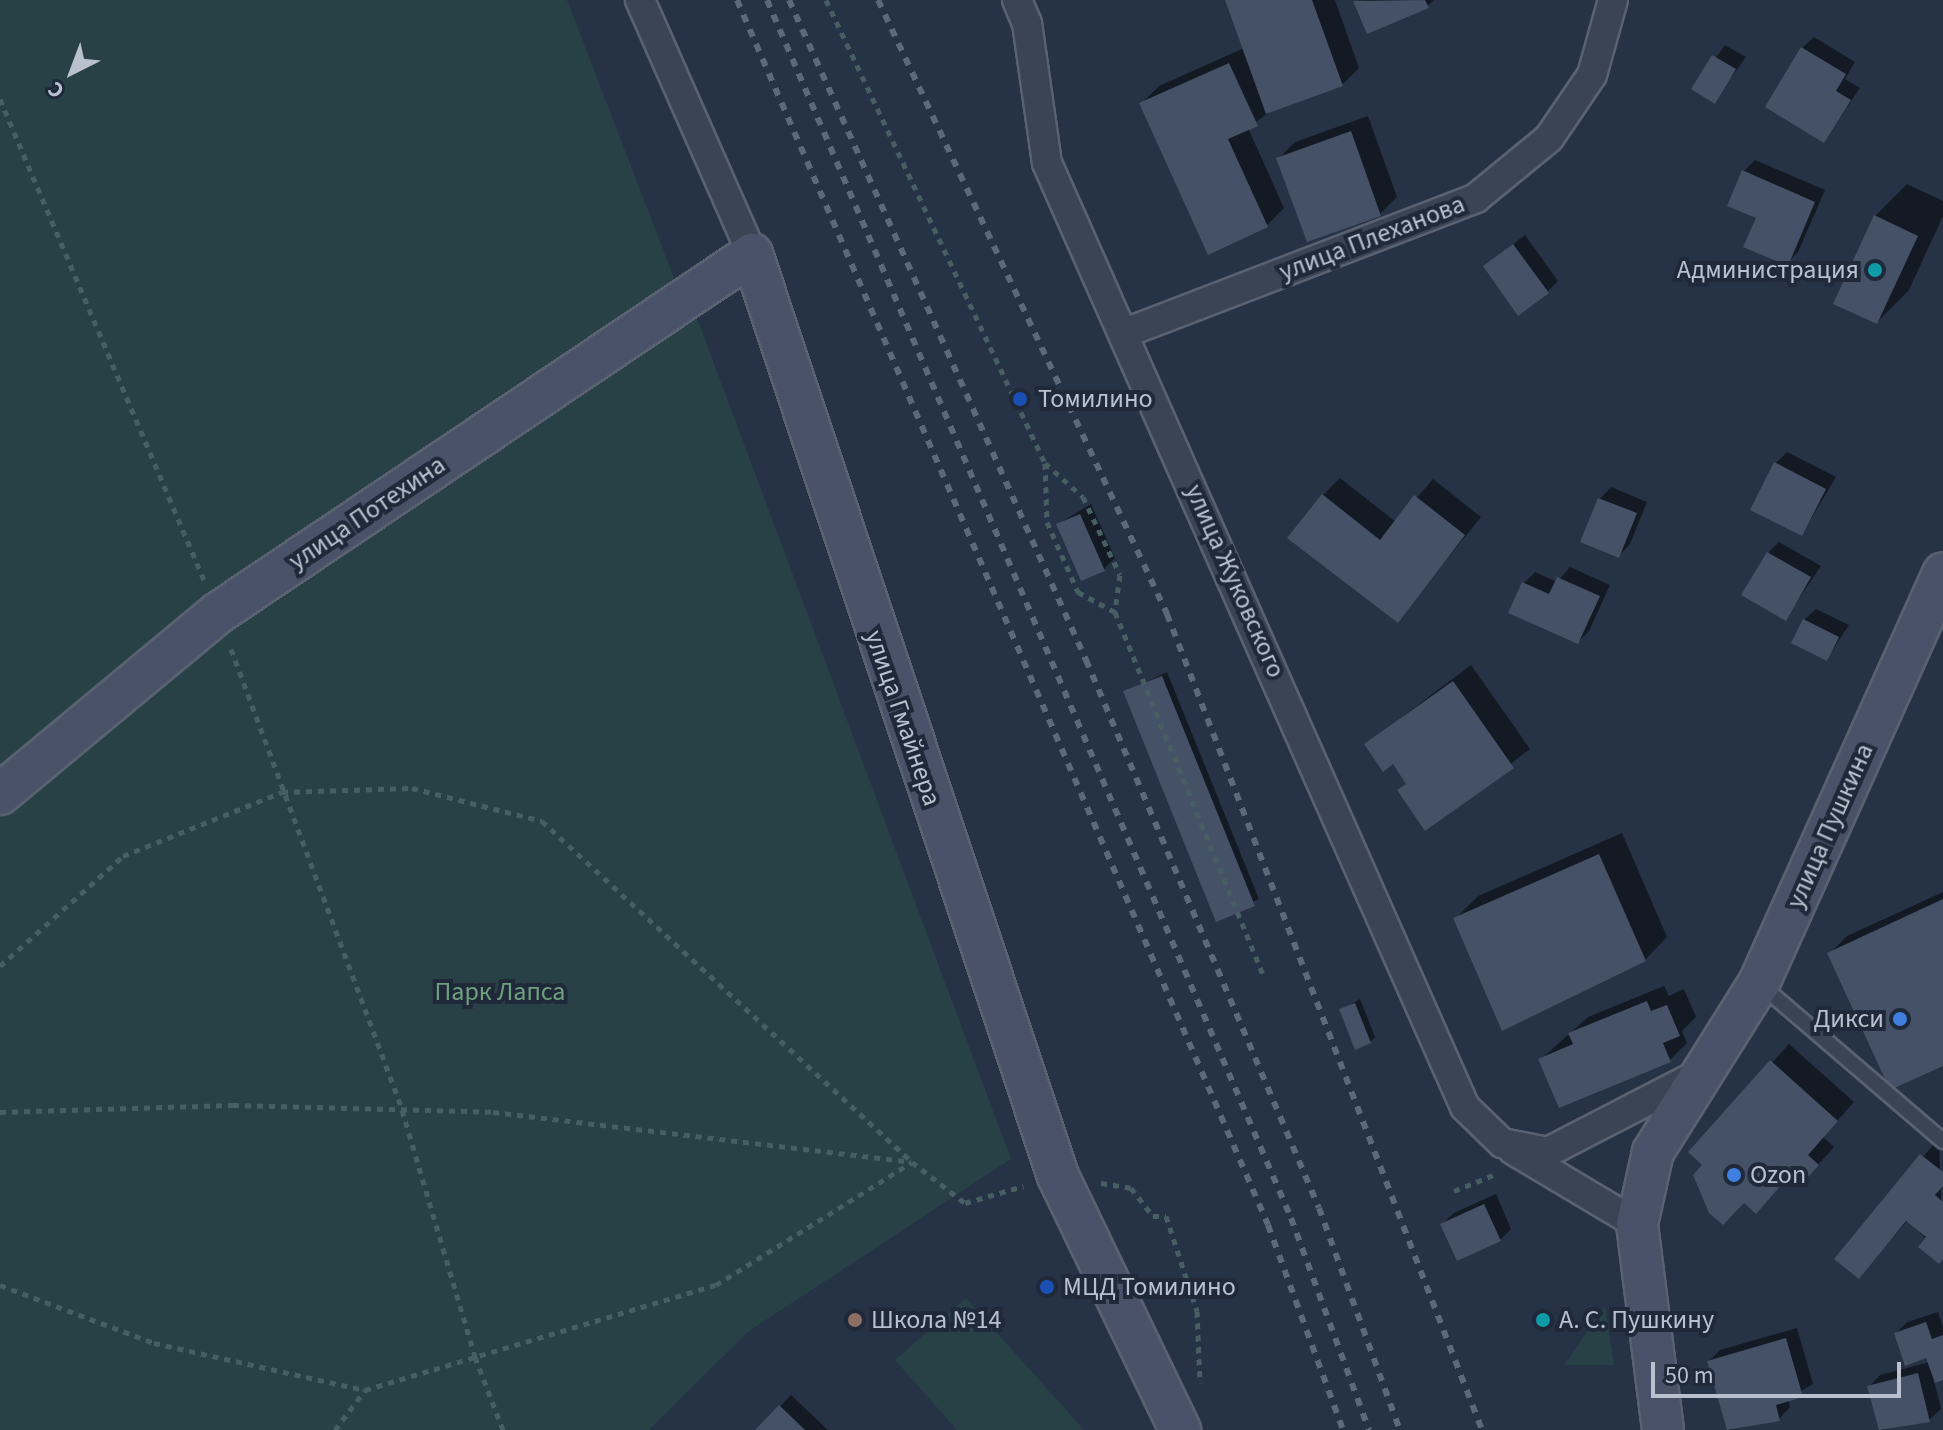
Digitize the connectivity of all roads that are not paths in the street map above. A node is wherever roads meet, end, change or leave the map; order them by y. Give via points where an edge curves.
1 (640, 0) edge
2 (1017, 0) edge
3 (1613, 0) edge
4 (752, 254) junction
5 (1125, 333) junction
6 (1941, 580) edge
7 (0, 794) edge
8 (1759, 983) junction
9 (1702, 1072) junction
10 (1943, 1141) edge
11 (1502, 1143) junction
12 (1637, 1224) junction
13 (1659, 1426) edge
14 (1180, 1430) edge

1 - 4 street, улица Гмайнера
2 - 5 street, улица Жуковского via 1027,23 1047,163
3 - 5 street, улица Плеханова via 1592,75 1549,138 1476,198
4 - 7 street, улица Потехина via 218,613
4 - 14 street, улица Гмайнера via 1058,1176
5 - 11 street, улица Жуковского via 1465,1107
6 - 8 street, улица Пушкина
8 - 9 street, улица Пушкина
8 - 10 lane
9 - 11 street via 1548,1152
9 - 12 street, улица Пушкина via 1653,1152
11 - 12 street, улица Жуковского
12 - 13 street, улица Пушкина

